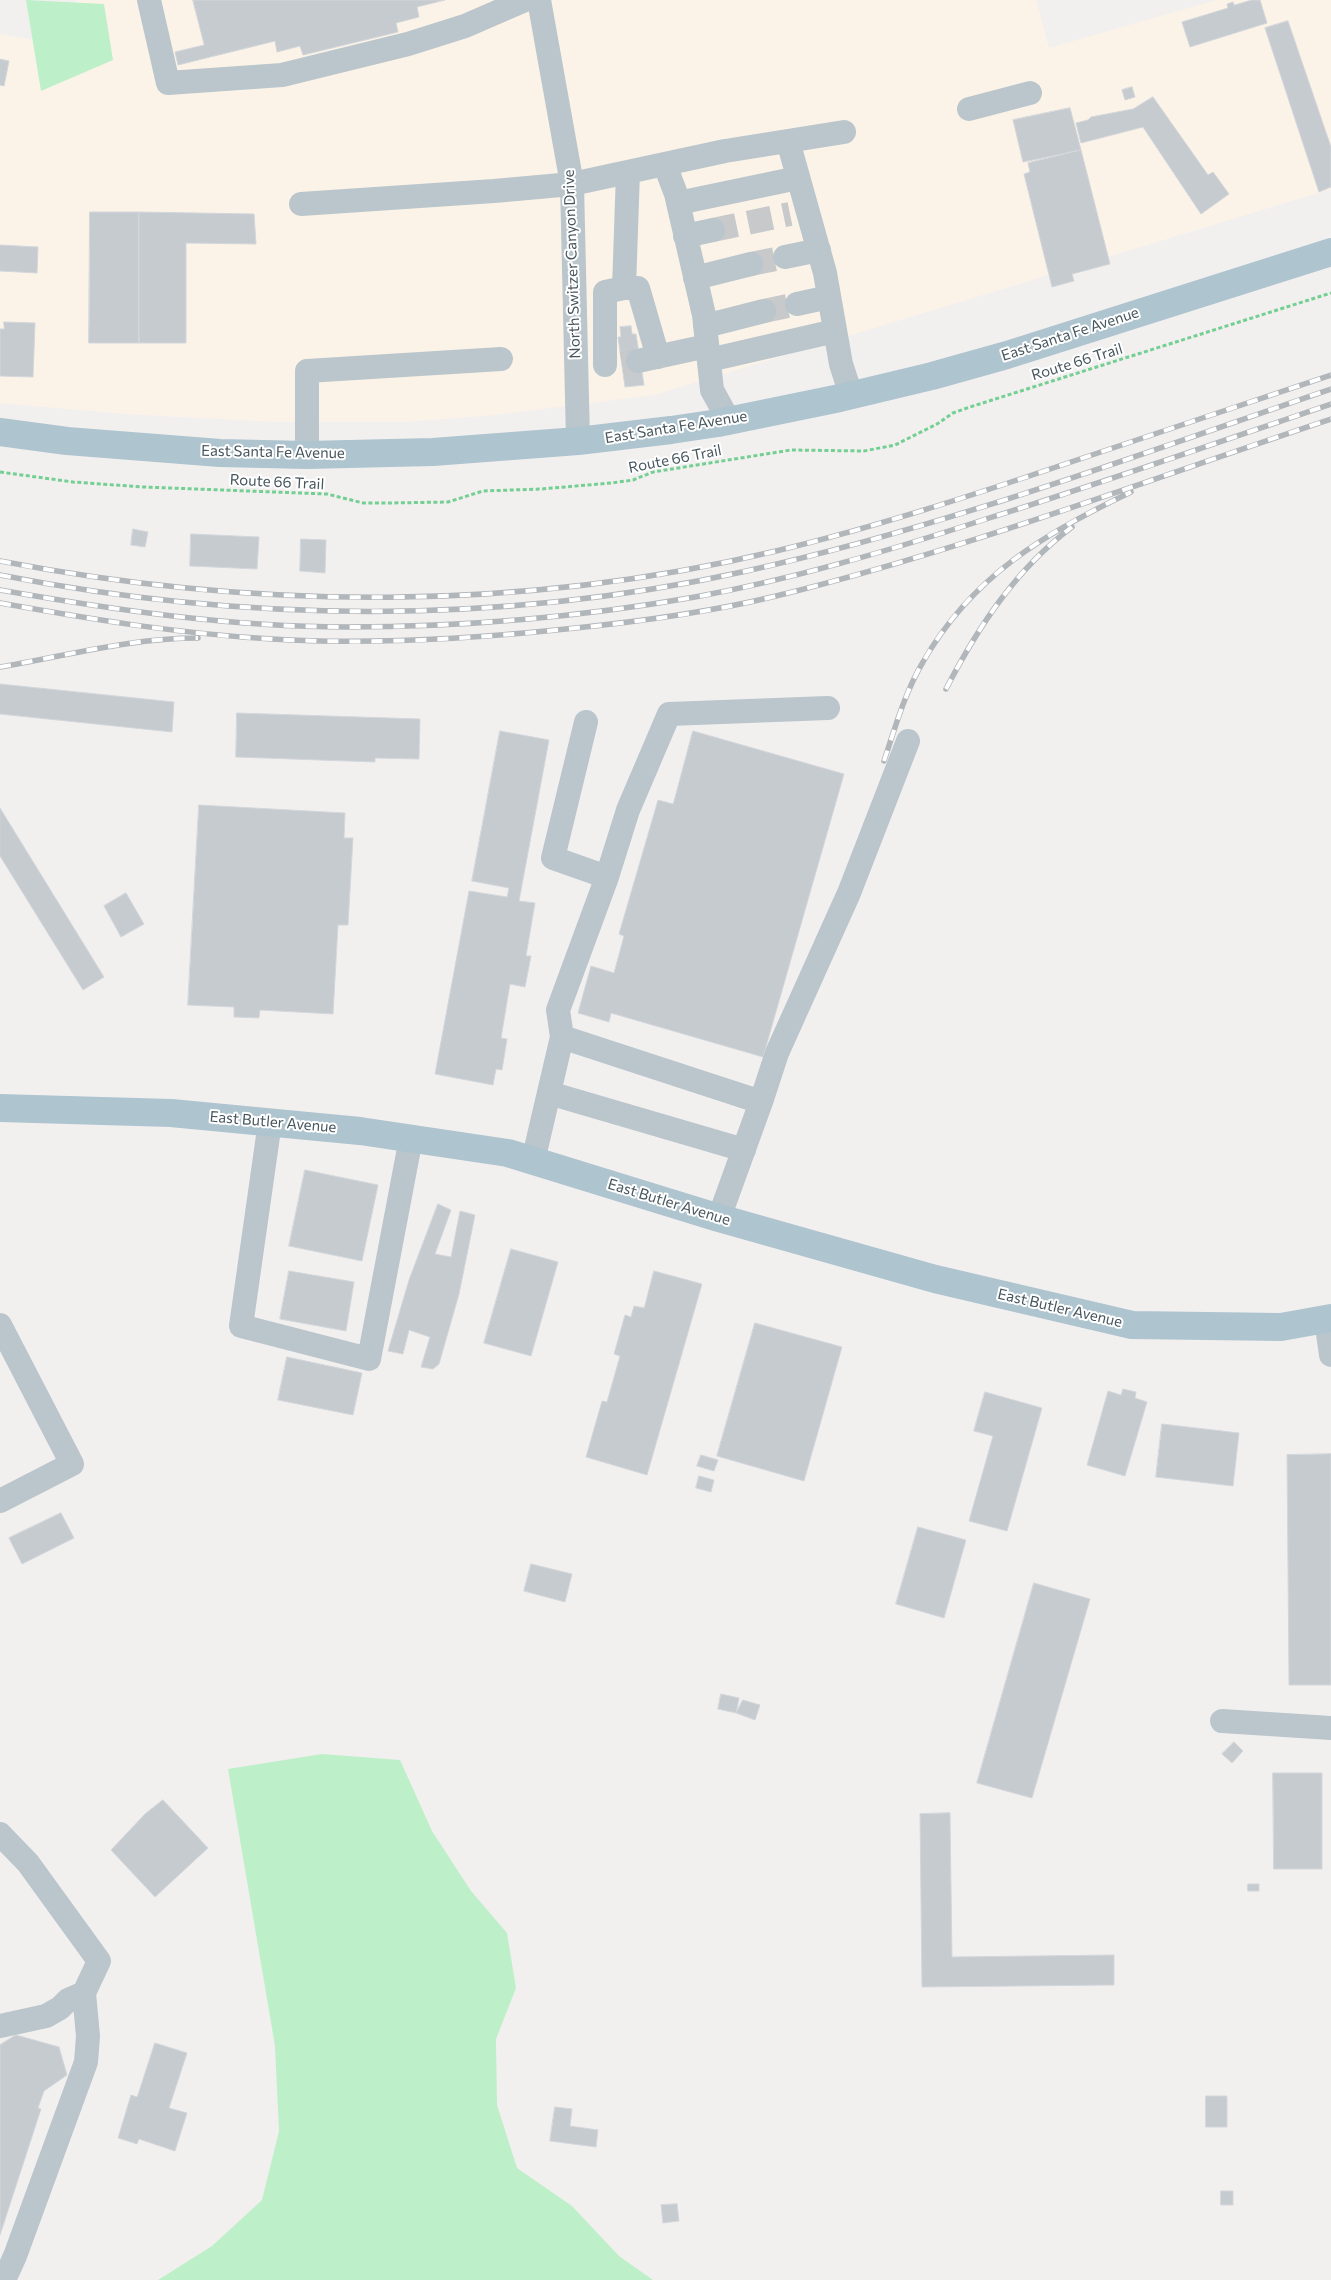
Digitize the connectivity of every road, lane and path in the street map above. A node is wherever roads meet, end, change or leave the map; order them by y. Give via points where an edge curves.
1 (148, 0) edge
2 (525, 0) edge
3 (539, 0) edge
4 (1030, 93) dead end
5 (969, 109) dead end
6 (844, 132) dead end
7 (788, 141) junction
8 (665, 165) junction
9 (628, 172) junction
10 (798, 178) junction
11 (572, 184) junction
12 (678, 202) junction
13 (301, 204) dead end
14 (713, 230) tunnel mouth
15 (685, 236) junction
16 (819, 250) junction
17 (1331, 252) edge
18 (785, 257) tunnel mouth
19 (751, 264) tunnel mouth
20 (696, 278) junction
21 (624, 288) junction
22 (1331, 294) edge
23 (829, 296) junction
24 (797, 304) tunnel mouth
25 (764, 311) tunnel mouth
26 (835, 332) junction
27 (707, 344) junction
28 (501, 359) dead end
29 (631, 362) junction
30 (576, 368) junction
31 (851, 395) junction
32 (729, 420) junction
33 (0, 432) edge
34 (578, 442) junction
35 (307, 456) junction
36 (0, 472) edge
37 (828, 708) dead end
38 (586, 722) dead end
39 (908, 740) dead end
40 (607, 878) junction
41 (562, 1037) junction
42 (549, 1093) junction
43 (761, 1102) junction
44 (0, 1108) edge
45 (270, 1122) junction
46 (411, 1138) junction
47 (744, 1150) junction
48 (533, 1161) junction
49 (719, 1218) junction
50 (1329, 1318) edge
51 (0, 1324) edge
52 (1331, 1355) edge
53 (0, 1501) edge
54 (1222, 1721) dead end
55 (1331, 1728) edge
56 (0, 1834) edge
57 (84, 1993) junction
58 (0, 2026) edge
59 (4, 2280) edge

1 - 2 street via 168,83 282,75 418,41 465,26
3 - 11 street, North Switzer Canyon Drive
4 - 5 street
6 - 7 street
7 - 8 street
7 - 10 street
8 - 9 street
8 - 12 street
9 - 11 street
9 - 21 street
10 - 12 street
10 - 16 street via 799,212
11 - 13 street
11 - 30 street, North Switzer Canyon Drive
12 - 15 street
14 - 15 street
15 - 20 street
16 - 18 street
16 - 23 street
17 - 31 main road, East Santa Fe Avenue via 1008,354
19 - 20 street
20 - 27 street
21 - 29 street via 638,288
21 - 29 street via 605,292
22 - 36 path, Route 66 Trail via 970,407 895,445 864,451 791,450 653,472 633,480 483,491 448,502 362,503 327,494 143,487
23 - 24 street
23 - 26 street
25 - 27 street
26 - 27 street
26 - 31 street
27 - 29 street
27 - 32 street via 712,390
28 - 35 street via 307,371
29 - 30 street
30 - 34 street, North Switzer Canyon Drive
31 - 32 main road, East Santa Fe Avenue
32 - 34 main road, East Santa Fe Avenue
33 - 35 main road, East Santa Fe Avenue via 67,441
34 - 35 main road, East Santa Fe Avenue via 433,452
37 - 40 street via 668,714 628,810
38 - 40 street via 553,858
39 - 43 street via 850,892 777,1053
40 - 41 street via 558,1010
41 - 42 street
41 - 43 street
42 - 47 street
42 - 48 street
43 - 47 street
44 - 45 main road, East Butler Avenue via 171,1113
45 - 46 main road, East Butler Avenue
45 - 46 street via 241,1326 369,1358
46 - 48 main road, East Butler Avenue
47 - 49 street
48 - 49 main road, East Butler Avenue
49 - 50 main road, East Butler Avenue via 935,1279 1132,1325 1281,1328
50 - 52 street
51 - 53 street via 72,1464
54 - 55 street
56 - 57 street via 28,1863 99,1961
57 - 58 street via 46,2016
57 - 59 street via 88,2036 86,2062 16,2256

